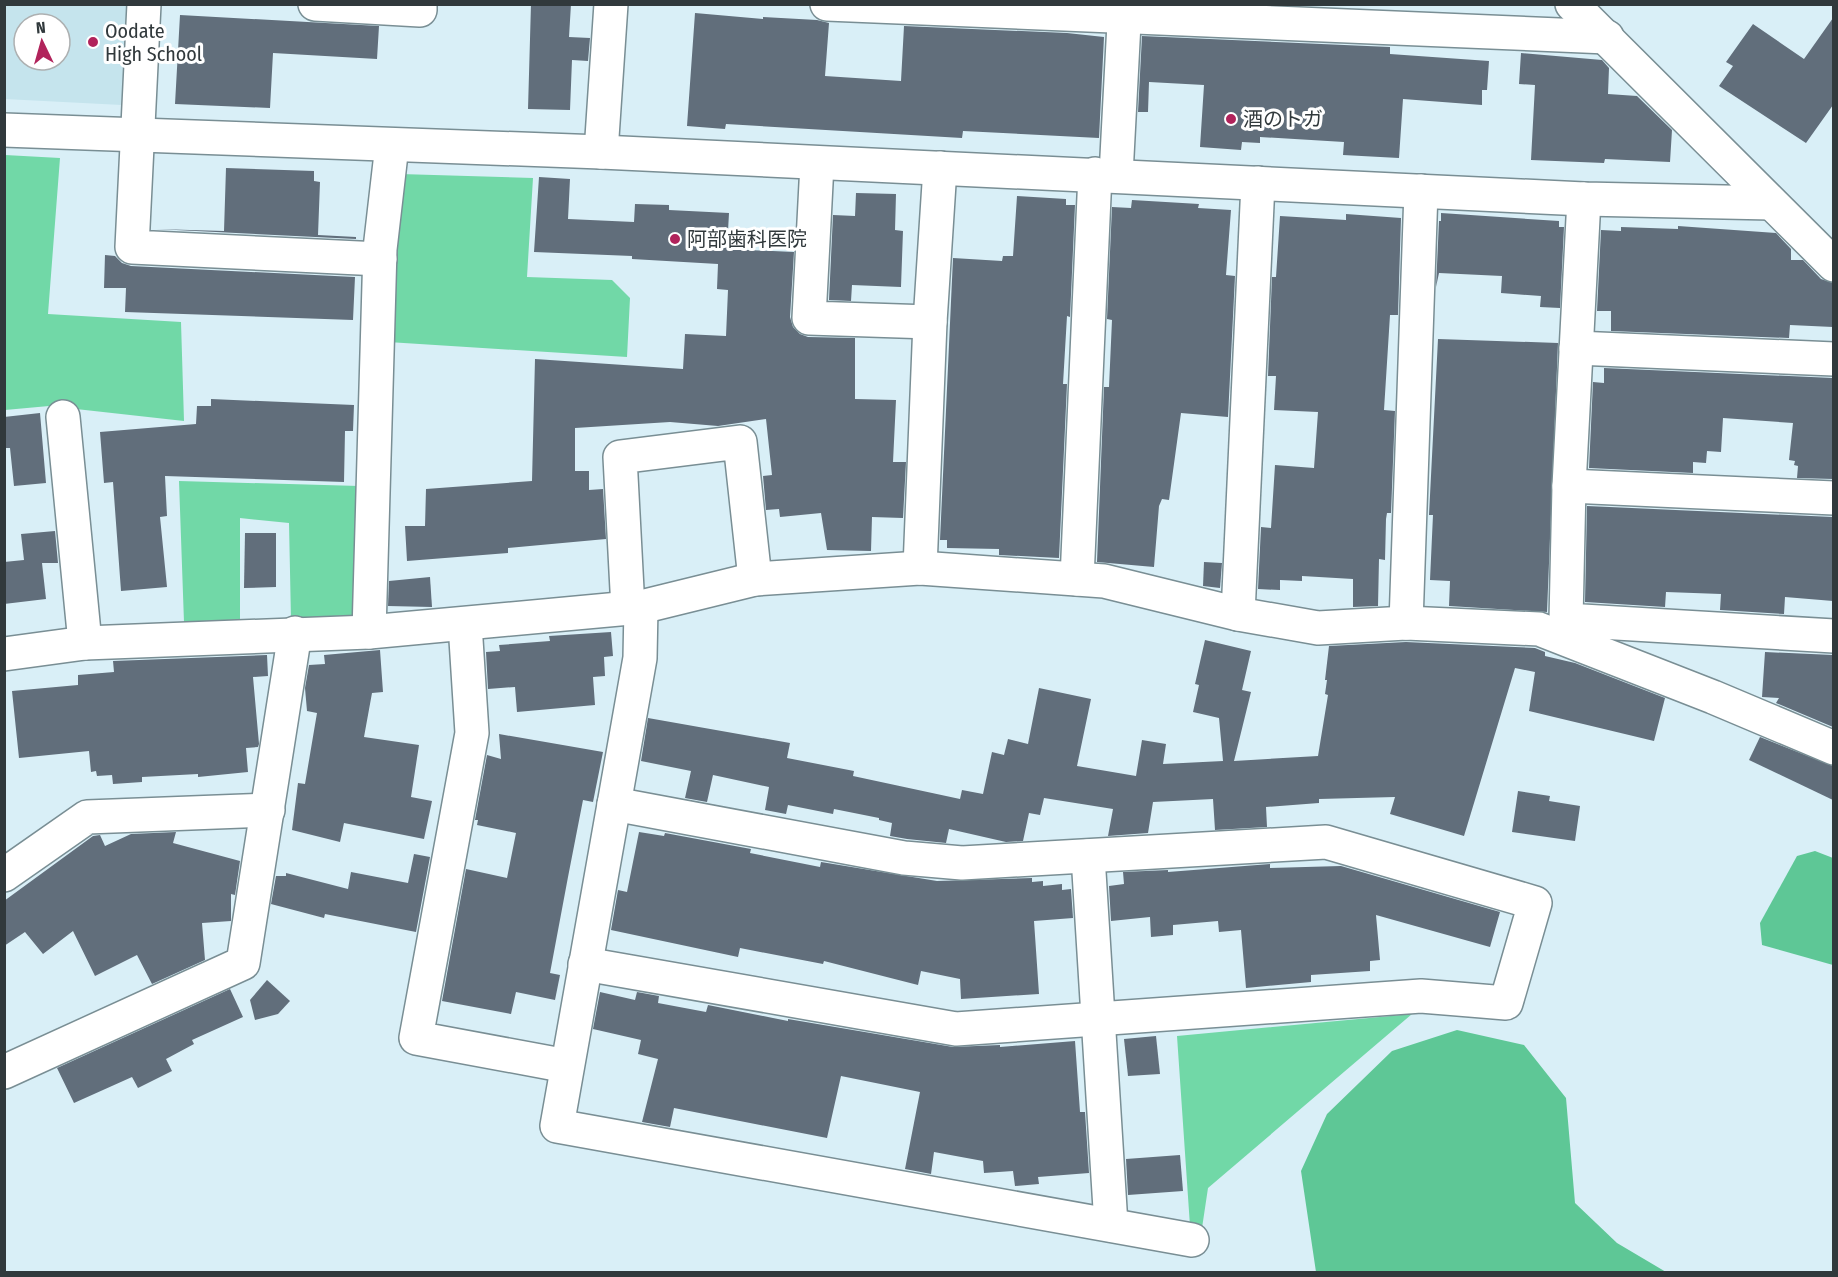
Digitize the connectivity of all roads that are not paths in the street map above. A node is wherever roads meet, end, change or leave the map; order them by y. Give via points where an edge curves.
1 (144, 4) edge
2 (315, 4) edge
3 (420, 4) edge
4 (611, 4) edge
5 (827, 4) edge
6 (1572, 4) edge
7 (1125, 11) edge
8 (1607, 37) junction
9 (4, 130) edge
10 (136, 135) junction
11 (392, 145) junction
12 (601, 152) junction
13 (818, 164) junction
14 (940, 168) junction
15 (1105, 175) junction
16 (1258, 183) junction
17 (1420, 191) junction
18 (1584, 199) junction
19 (1771, 203) junction
20 (380, 259) junction
21 (1833, 265) edge
22 (930, 322) junction
23 (1576, 348) junction
24 (1833, 359) edge
25 (63, 417) dead end
26 (1569, 486) junction
27 (1833, 498) edge
28 (920, 568) junction
29 (755, 579) junction
30 (1077, 579) junction
31 (635, 608) junction
32 (1238, 614) junction
33 (1406, 623) junction
34 (465, 624) junction
35 (1563, 629) junction
36 (369, 632) junction
37 (295, 633) junction
38 (1833, 636) edge
39 (85, 642) junction
40 (4, 654) edge
41 (1833, 748) edge
42 (614, 804) junction
43 (268, 810) junction
44 (1088, 856) junction
45 (4, 875) edge
46 (585, 964) junction
47 (1098, 1018) junction
48 (567, 1066) junction
49 (4, 1072) edge
50 (1111, 1225) junction
51 (1192, 1240) dead end

1 - 10 street
2 - 3 street via 420,10
4 - 12 street
5 - 7 street
6 - 8 street
7 - 8 street
7 - 15 street
8 - 19 street
9 - 10 street
10 - 11 street
10 - 20 street via 132,247
11 - 12 street
11 - 20 street
12 - 13 street
13 - 14 street
13 - 22 street via 809,318
14 - 15 street
14 - 22 street
15 - 16 street
15 - 30 street
16 - 17 street
16 - 32 street
17 - 18 street
17 - 33 street
18 - 19 street
18 - 23 street
19 - 21 street
20 - 36 street
22 - 28 street
23 - 24 street
23 - 26 street
25 - 39 street
26 - 27 street
26 - 35 street
28 - 29 street
28 - 30 street
29 - 31 street
29 - 31 street via 740,442 620,457
30 - 32 street via 1104,581
31 - 34 street
31 - 42 street via 640,658
32 - 33 street via 1318,628
33 - 35 street
34 - 36 street
34 - 48 street via 472,733 416,1038
35 - 38 street
35 - 41 street
36 - 37 street
37 - 39 street
37 - 43 street
39 - 40 street
42 - 44 street via 904,858 962,863
42 - 46 street
43 - 45 street via 87,817
43 - 49 street via 243,963
44 - 47 street
44 - 47 street via 1326,843 1535,903 1506,1003 1421,996
46 - 47 street via 956,1029
46 - 48 street
47 - 50 street
48 - 50 street via 557,1126
50 - 51 street

